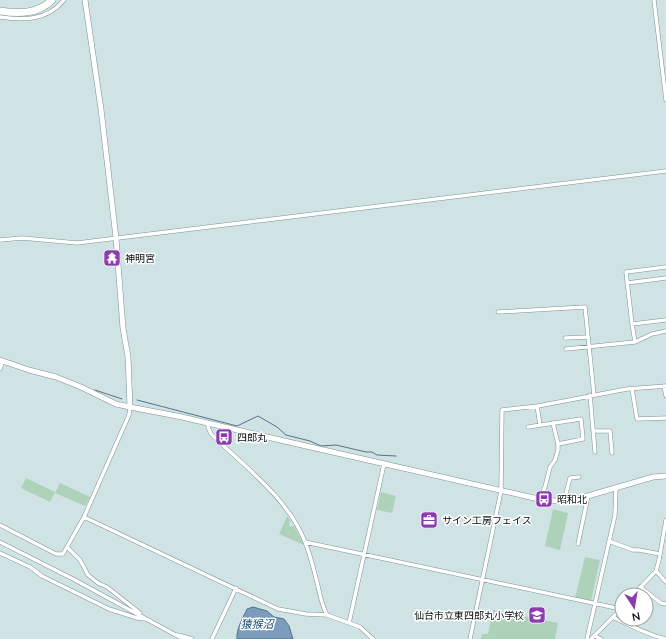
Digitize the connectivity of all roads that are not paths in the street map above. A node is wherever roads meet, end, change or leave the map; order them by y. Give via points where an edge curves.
1 (46, 0) edge
2 (52, 0) edge
3 (64, 0) edge
4 (85, 0) edge
5 (654, 0) edge
6 (0, 7) edge
7 (0, 11) edge
8 (0, 17) edge
9 (666, 100) edge
10 (666, 171) edge
11 (116, 238) junction
12 (0, 240) edge
13 (666, 266) edge
14 (666, 278) edge
15 (627, 283) junction
16 (498, 312) dead end
17 (666, 320) edge
18 (632, 324) junction
19 (666, 331) edge
20 (588, 337) junction
21 (564, 338) dead end
22 (635, 342) junction
23 (589, 348) junction
24 (566, 350) dead end
25 (2, 361) edge
26 (0, 369) edge
27 (665, 386) edge
28 (632, 389) junction
29 (592, 395) junction
30 (666, 396) edge
31 (537, 406) junction
32 (130, 408) junction
33 (666, 418) edge
34 (209, 423) junction
35 (553, 423) junction
36 (540, 425) junction
37 (528, 427) dead end
38 (593, 431) junction
39 (558, 444) junction
40 (595, 452) dead end
41 (612, 453) dead end
42 (384, 464) junction
43 (666, 476) edge
44 (579, 477) dead end
45 (616, 487) junction
46 (501, 491) junction
47 (588, 496) junction
48 (540, 499) junction
49 (564, 501) junction
50 (84, 517) junction
51 (666, 520) edge
52 (0, 525) edge
53 (609, 541) junction
54 (0, 542) edge
55 (305, 542) junction
56 (578, 544) dead end
57 (67, 547) junction
58 (0, 552) edge
59 (365, 554) junction
60 (660, 554) junction
61 (656, 571) junction
62 (483, 580) junction
63 (666, 582) edge
64 (640, 587) edge
65 (236, 588) junction
66 (654, 598) edge
67 (595, 604) junction
68 (666, 604) edge
69 (614, 608) edge
70 (327, 615) junction
71 (614, 618) edge
72 (147, 619) junction
73 (349, 623) junction
74 (634, 627) edge
75 (177, 636) junction
76 (595, 636) junction
77 (183, 639) edge
78 (192, 639) edge
79 (212, 639) edge
80 (373, 639) edge
81 (470, 639) edge
82 (587, 639) edge
83 (591, 639) edge
84 (601, 639) edge
85 (666, 639) edge

1 - 6 highway via 28,8
2 - 7 highway via 32,11
3 - 8 street via 43,16 22,19
4 - 11 street
5 - 9 street
10 - 11 street
11 - 12 street via 77,243 22,238
11 - 32 street via 128,357
13 - 15 street via 626,272
14 - 15 street
15 - 18 street
16 - 20 street via 585,307
17 - 18 street
18 - 22 street
19 - 22 street
20 - 21 street
20 - 23 street
22 - 23 street
23 - 24 street
23 - 29 street
25 - 26 street
25 - 32 street via 56,377
27 - 28 street
27 - 30 street
28 - 29 street
28 - 33 street via 637,419
29 - 31 street
29 - 38 street
31 - 36 street
31 - 46 street via 502,410
32 - 34 street
32 - 50 street
34 - 42 street
34 - 55 street via 211,434 278,499 296,523
35 - 36 street
35 - 39 street
35 - 39 street via 580,419 583,439
36 - 37 street
38 - 40 street
38 - 41 street via 610,431
39 - 48 street via 555,460 550,467
42 - 46 street
42 - 59 street
43 - 45 street
44 - 49 street via 570,478
45 - 47 street
45 - 53 street
46 - 48 street
46 - 62 street
47 - 49 street
47 - 56 street
48 - 49 street
50 - 57 street
50 - 65 street
51 - 60 street
52 - 57 street via 56,554 62,554
53 - 60 street via 633,550
53 - 67 street
54 - 72 street
55 - 59 street
55 - 70 street
57 - 72 street via 80,560 88,575
58 - 72 street via 109,609
59 - 62 street
59 - 73 street
60 - 61 street
61 - 63 street
61 - 64 street
62 - 67 street
62 - 81 street
65 - 70 street via 278,609
65 - 79 street
66 - 68 street
67 - 69 street
67 - 82 street
70 - 73 street
71 - 76 street
72 - 75 street
73 - 80 street via 360,627
74 - 85 street
75 - 77 street
75 - 78 street
76 - 83 street
76 - 84 street

